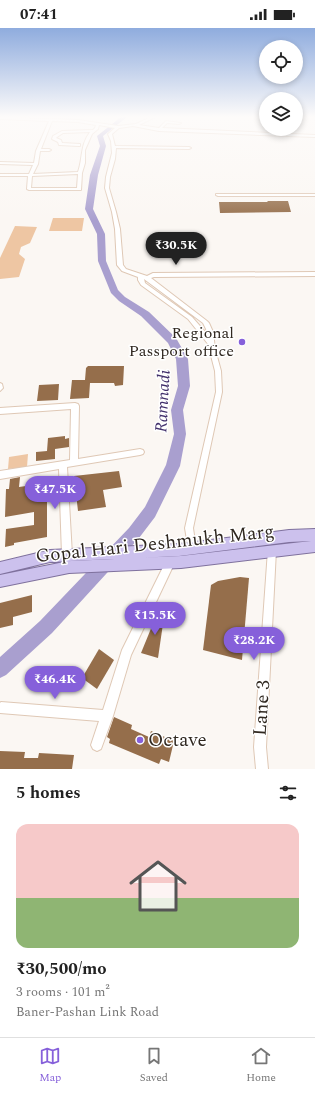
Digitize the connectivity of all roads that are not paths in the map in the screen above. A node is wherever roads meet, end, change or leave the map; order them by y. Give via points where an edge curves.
1 (39, 152) edge
2 (83, 152) edge
3 (114, 152) edge
4 (0, 163) edge
5 (36, 164) junction
6 (80, 173) junction
7 (0, 175) edge
8 (30, 175) junction
9 (218, 195) dead end
10 (315, 195) edge
11 (315, 269) edge
12 (315, 274) edge
13 (141, 275) junction
14 (147, 278) junction
15 (211, 343) junction
16 (0, 411) edge
17 (140, 452) dead end
18 (74, 462) junction
19 (62, 464) junction
20 (0, 475) edge
21 (315, 535) edge
22 (315, 546) edge
23 (192, 549) junction
24 (272, 550) junction
25 (71, 554) junction
26 (170, 562) junction
27 (0, 568) edge
28 (0, 581) edge
29 (1, 708) dead end
30 (106, 716) junction
31 (97, 745) dead end
32 (262, 769) edge

1 - 5 street
2 - 6 street
3 - 13 street via 107,184 108,199 113,206 120,239 120,266 124,270
4 - 5 street
5 - 8 street
6 - 8 street
6 - 8 street via 79,189 29,190
7 - 8 street
9 - 10 street
11 - 13 street via 152,271
12 - 14 street via 153,275
13 - 14 street
13 - 15 street via 143,284 190,318
14 - 15 street via 205,322 212,331
15 - 23 street via 218,366 219,392 190,516
16 - 18 street via 75,406
17 - 18 street
18 - 19 street
19 - 20 street
19 - 25 street
21 - 23 main road, Gopal Hari Deshmukh Marg
22 - 24 main road, Gopal Hari Deshmukh Marg
23 - 25 main road, Gopal Hari Deshmukh Marg
24 - 26 main road, Gopal Hari Deshmukh Marg
24 - 32 street, Lane 3 via 260,747
25 - 27 main road, Gopal Hari Deshmukh Marg via 50,556
26 - 28 main road, Gopal Hari Deshmukh Marg via 69,567
26 - 30 street via 126,654
29 - 30 street
30 - 31 street

